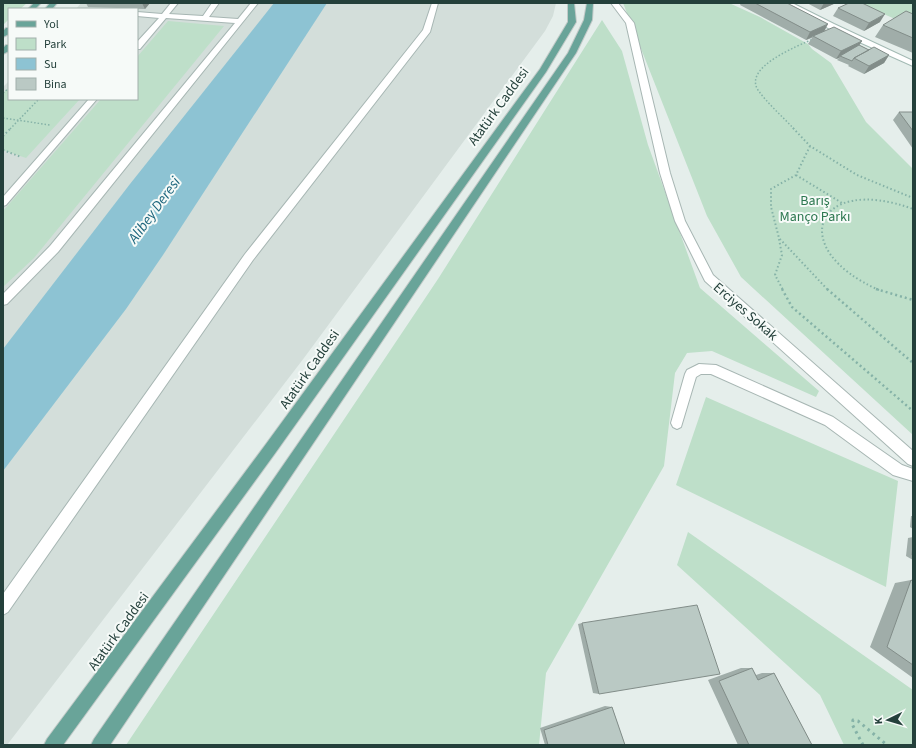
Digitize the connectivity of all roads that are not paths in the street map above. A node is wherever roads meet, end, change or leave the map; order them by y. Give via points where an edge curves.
1 (175, 3) edge
2 (216, 3) edge
3 (255, 3) edge
4 (435, 3) edge
5 (571, 3) edge
6 (590, 3) edge
7 (614, 3) edge
8 (787, 3) edge
9 (138, 14) edge
10 (164, 16) junction
11 (205, 18) junction
12 (240, 21) junction
13 (138, 47) edge
14 (913, 64) edge
15 (92, 100) edge
16 (3, 203) edge
17 (3, 301) edge
18 (677, 423) dead end
19 (913, 460) edge
20 (913, 475) edge
21 (3, 607) edge
22 (53, 745) edge
23 (100, 745) edge

1 - 10 street
2 - 11 street
3 - 12 street
4 - 21 street via 427,30 249,257
5 - 22 main road, Atatürk Caddesi via 572,22 543,70
6 - 23 main road via 588,20 572,53
7 - 19 street, Erciyes Sokak via 630,23 680,221 709,278
8 - 14 street
9 - 10 street
10 - 11 street
10 - 13 street
11 - 12 street
12 - 17 street via 54,249
15 - 16 street
18 - 20 street via 691,374 699,369 712,369 829,421 898,470

